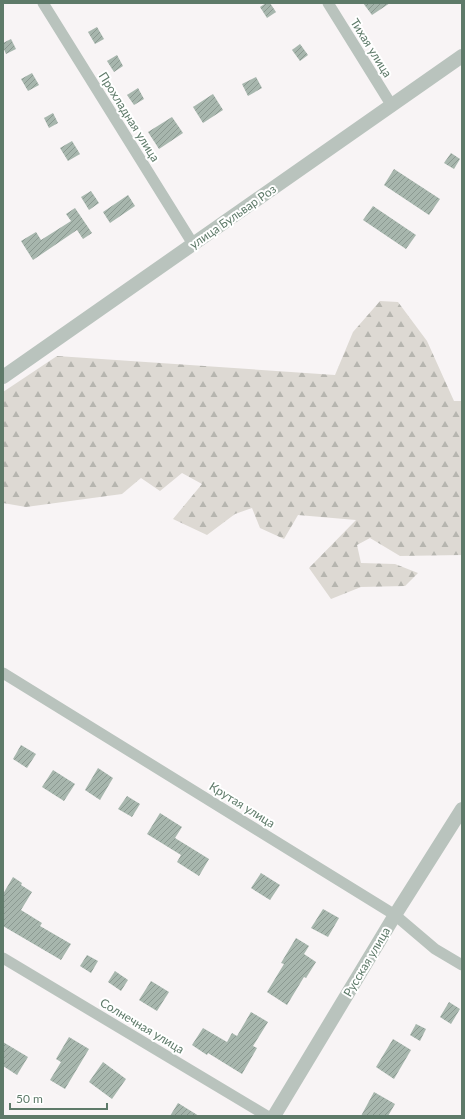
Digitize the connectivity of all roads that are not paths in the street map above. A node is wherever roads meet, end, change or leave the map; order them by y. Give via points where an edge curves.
1 (43, 3) edge
2 (328, 3) edge
3 (462, 56) edge
4 (392, 106) junction
5 (193, 244) junction
6 (3, 377) edge
7 (3, 673) edge
8 (462, 809) edge
9 (395, 915) junction
10 (3, 958) edge
11 (462, 965) edge
12 (267, 1116) edge
13 (274, 1116) edge

1 - 5 street, Прохладная улица
2 - 4 street, Тихая улица
3 - 4 street, улица Бульвар Роз
4 - 5 street, улица Бульвар Роз
5 - 6 street, улица Бульвар Роз
7 - 9 street, Крутая улица
8 - 9 street, Русская улица
9 - 11 street, Крутая улица via 435,949
9 - 13 street, Русская улица
10 - 12 street, Солнечная улица

